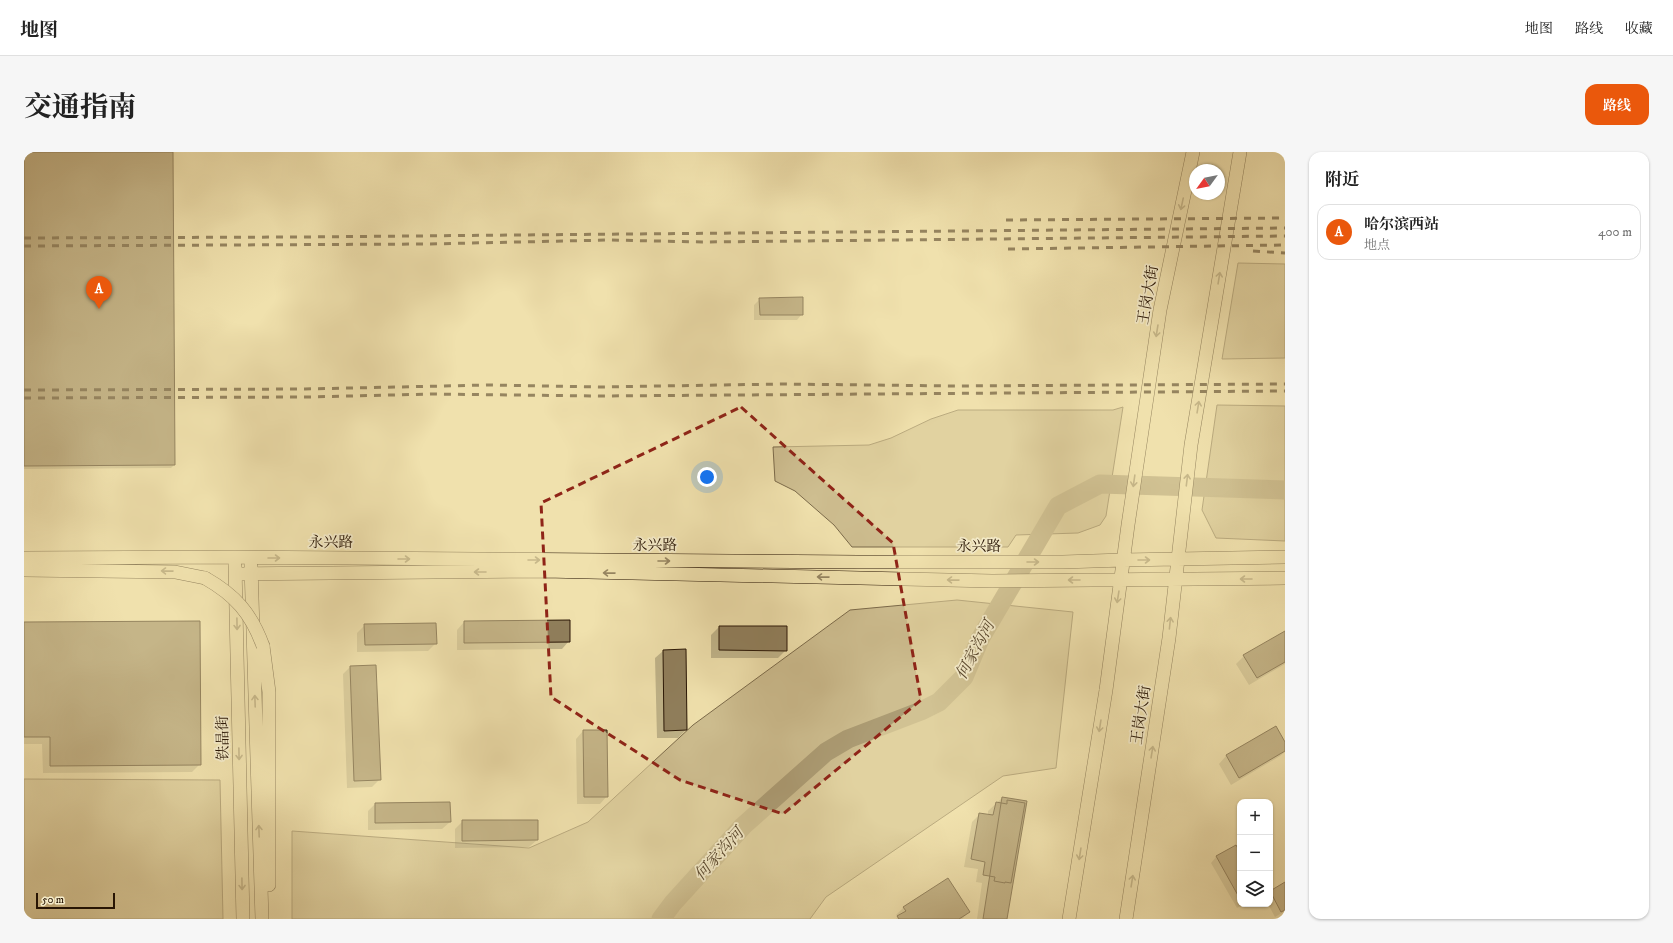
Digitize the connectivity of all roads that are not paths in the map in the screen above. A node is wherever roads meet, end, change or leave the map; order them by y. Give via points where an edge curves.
1 (1193, 152) edge
2 (1240, 152) edge
3 (235, 557) junction
4 (1285, 557) edge
5 (24, 558) edge
6 (251, 558) junction
7 (1123, 560) junction
8 (1177, 560) junction
9 (24, 570) edge
10 (236, 574) junction
11 (252, 574) junction
12 (1285, 578) edge
13 (1175, 579) junction
14 (1121, 580) junction
15 (243, 917) edge
16 (264, 917) edge
17 (1070, 919) edge
18 (1126, 919) edge

1 -> 7 main road, 王岗大街 via 1160,310
8 -> 2 main road, 王岗大街 via 1192,445
3 - 5 main road, 永兴路
3 - 6 main road, 永兴路
3 - 10 main road, 铁晶街
4 - 8 main road, 永兴路
6 -> 7 main road, 永兴路 via 1002,562
6 - 11 main road
7 -> 8 main road, 永兴路
7 - 14 main road
8 - 13 main road, 王岗大街
16 -> 9 main road, bridge via 268,684 263,646 247,613 219,586 191,574
10 - 11 main road, 永兴路
10 -> 15 main road, 铁晶街
14 -> 11 main road, 永兴路 via 992,581 544,571
16 -> 11 main road
12 -> 13 main road, 永兴路
13 - 14 main road, 永兴路
18 -> 13 main road, 王岗大街 via 1168,646
14 -> 17 main road

